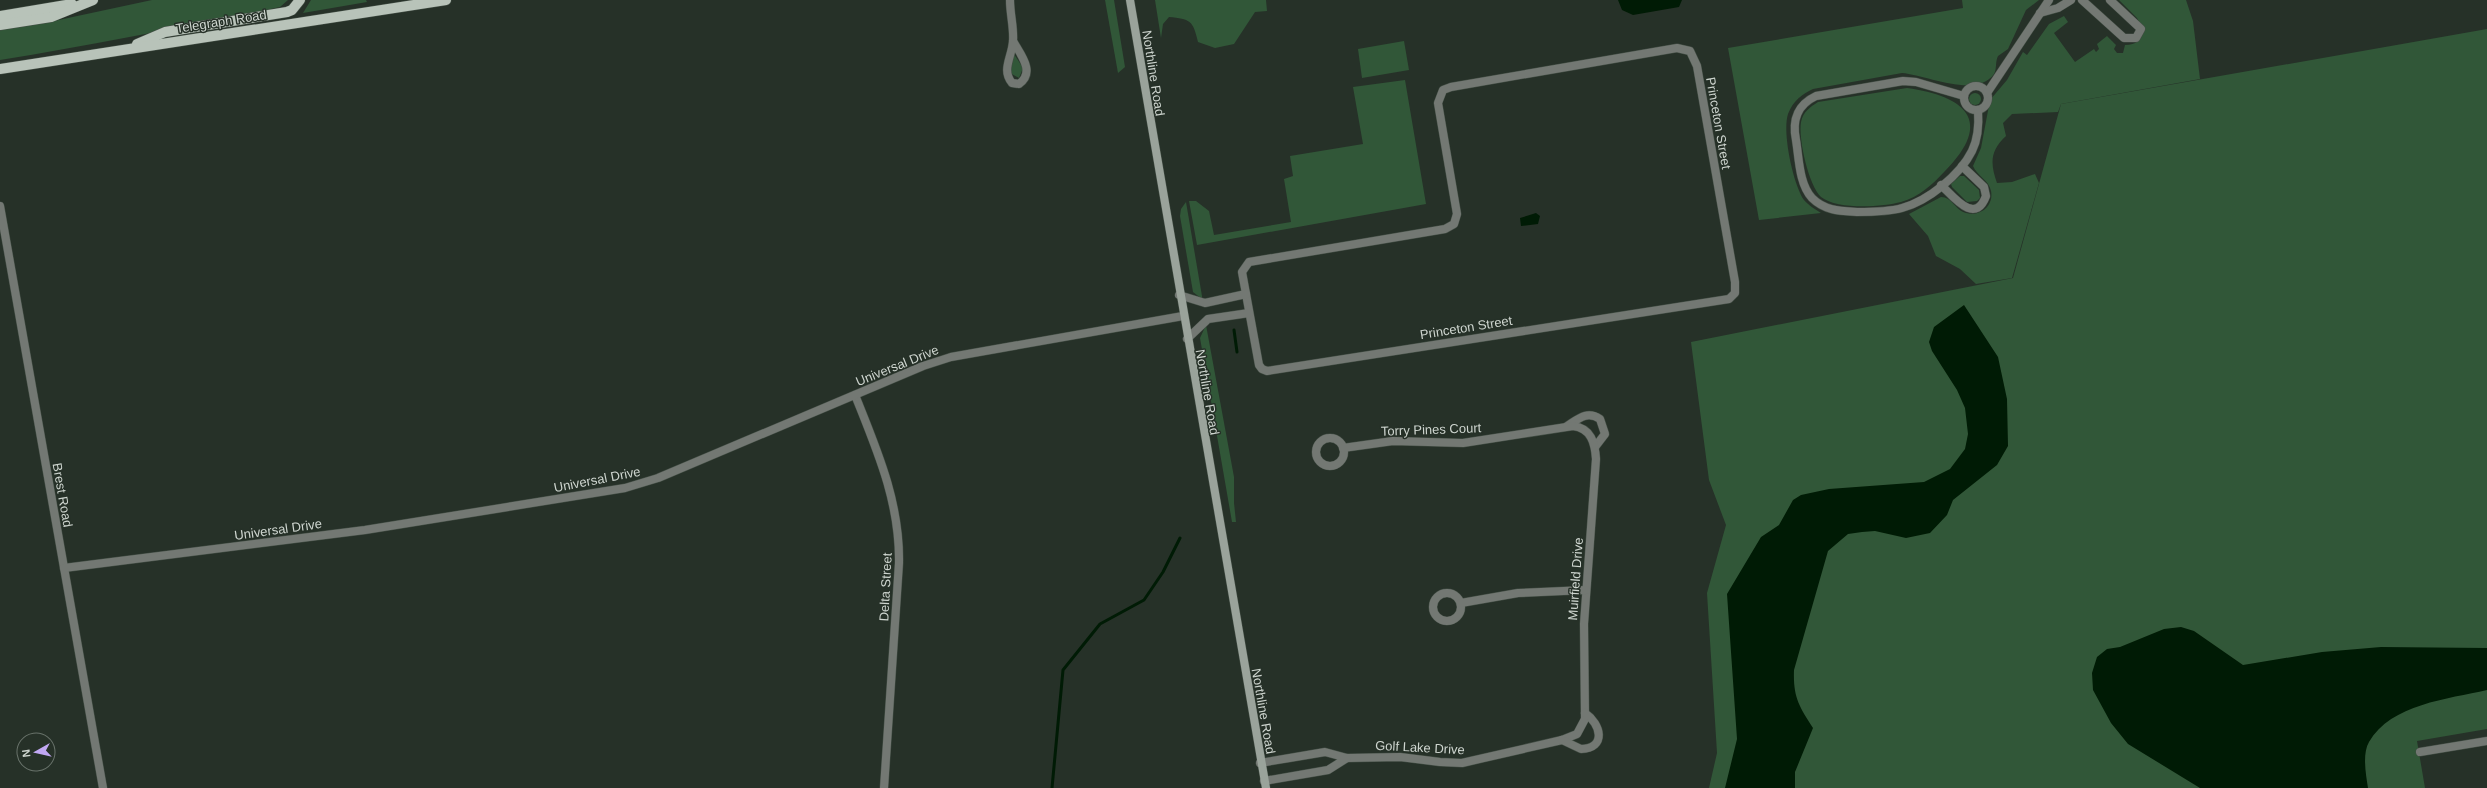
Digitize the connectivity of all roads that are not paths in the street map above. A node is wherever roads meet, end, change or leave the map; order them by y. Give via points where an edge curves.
1 (94, 0) edge
2 (300, 0) edge
3 (382, 0) edge
4 (446, 0) edge
5 (1010, 0) edge
6 (1130, 0) edge
7 (2049, 0) edge
8 (2071, 0) edge
9 (2082, 0) edge
10 (2110, 0) edge
11 (393, 8) junction
12 (2040, 13) junction
13 (0, 16) edge
14 (0, 25) edge
15 (1013, 41) junction
16 (122, 50) junction
17 (0, 69) edge
18 (1987, 93) junction
19 (1964, 96) junction
20 (1978, 110) junction
21 (1962, 166) junction
22 (1941, 185) junction
23 (0, 206) edge
24 (1246, 294) junction
25 (1179, 295) junction
26 (1250, 313) junction
27 (1183, 316) junction
28 (1187, 339) junction
29 (855, 395) junction
30 (1566, 426) junction
31 (1595, 447) junction
32 (1343, 448) dead end
33 (64, 568) junction
34 (1586, 590) junction
35 (1461, 603) dead end
36 (1585, 712) junction
37 (1562, 740) junction
38 (2487, 741) edge
39 (2420, 752) dead end
40 (1347, 758) junction
41 (1260, 763) junction
42 (1265, 785) edge
43 (103, 788) edge
44 (884, 788) edge

1 - 13 main road
1 - 14 main road via 51,17
2 - 16 main road via 287,12 165,32
3 - 11 main road
4 - 11 main road, Telegraph Road
5 - 15 street
6 - 25 main road, Northline Road
7 - 12 street
8 - 12 street via 2058,8
9 - 10 street via 2124,38 2136,38 2141,29
11 - 16 main road, Telegraph Road
12 - 18 street via 2024,34 2006,68
15 - 15 street via 1007,68 1008,78 1012,83 1019,84 1024,81 1028,72 1026,63
16 - 17 main road, Telegraph Road
18 - 19 street via 1982,88 1974,87
18 - 20 street via 1987,104
19 - 20 street via 1968,107
19 - 22 street via 1916,82 1903,81 1816,96 1802,105 1796,116 1795,134 1805,186 1816,201 1831,210 1892,211 1920,201
20 - 21 street via 1976,141
21 - 22 street
21 - 22 street via 1984,187 1986,196 1982,204 1973,209 1965,208
23 - 33 street, Brest Road
24 - 25 street via 1205,303
24 - 26 street, Princeton Street
24 - 26 street, Princeton Street via 1242,272 1248,262 1445,229 1454,224 1457,214 1438,103 1440,94 1446,88 1677,48 1690,51 1695,58 1735,282 1735,293 1729,300 1267,371 1259,365
25 - 27 main road, Northline Road
26 - 28 street via 1208,319
27 - 28 main road, Northline Road
27 - 29 street, Universal Drive via 951,356
28 - 41 main road, Northline Road
29 - 33 street, Universal Drive via 658,478 625,488 366,530
29 - 44 street, Delta Street via 889,482 898,534 899,563
30 - 31 street via 1582,428 1589,434
30 - 31 street, Muirfield Drive via 1588,414 1595,415 1600,419 1605,434
30 - 32 street, Torry Pines Court via 1463,443 1393,441
31 - 34 street, Muirfield Drive
33 - 43 street, Brest Road
34 - 35 street via 1518,593
34 - 36 street, Muirfield Drive
36 - 37 street, Muirfield Drive via 1580,730
36 - 37 street via 1595,720 1599,730 1593,745 1581,749
37 - 40 street, Golf Lake Drive via 1462,763 1400,757
38 - 39 street
40 - 41 street, Golf Lake Drive via 1326,752
40 - 42 street via 1328,770
41 - 42 main road, Northline Road

